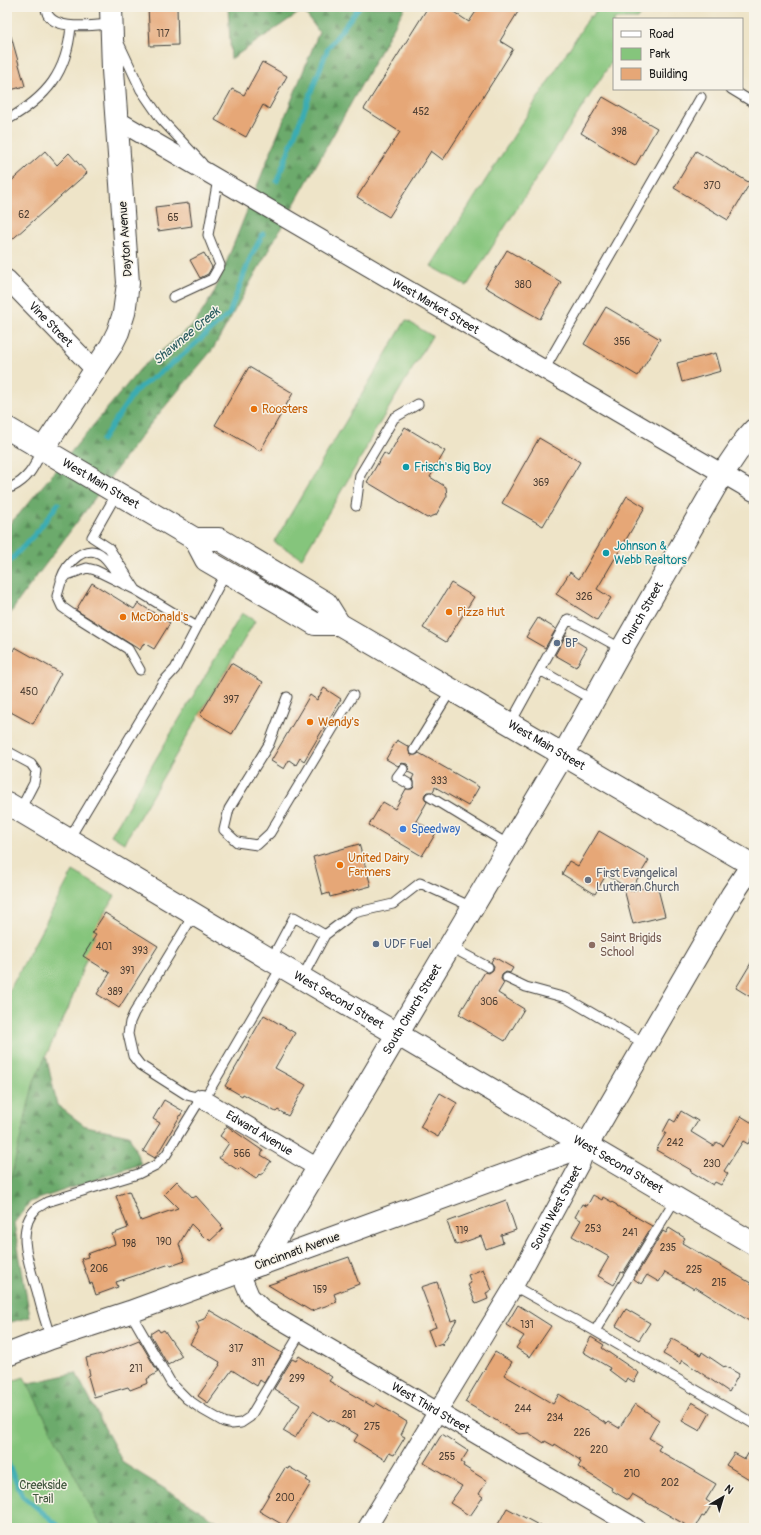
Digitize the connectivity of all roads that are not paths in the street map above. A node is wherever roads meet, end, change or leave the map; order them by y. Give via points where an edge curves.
1 (46, 7) edge
2 (111, 20) edge
3 (71, 26) junction
4 (733, 90) edge
5 (701, 97) dead end
6 (754, 103) edge
7 (7, 120) edge
8 (117, 120) junction
9 (218, 179) junction
10 (7, 279) edge
11 (173, 297) dead end
12 (95, 370) junction
13 (544, 370) junction
14 (418, 404) dead end
15 (7, 428) edge
16 (754, 430) edge
17 (43, 449) junction
18 (723, 473) junction
19 (9, 489) edge
20 (754, 492) edge
21 (117, 493) junction
22 (356, 506) dead end
23 (195, 539) junction
24 (226, 572) junction
25 (61, 582) junction
26 (124, 585) junction
27 (136, 590) junction
28 (339, 624) junction
29 (197, 627) junction
30 (622, 649) junction
31 (140, 670) dead end
32 (540, 670) junction
33 (451, 690) junction
34 (353, 695) dead end
35 (287, 696) dead end
36 (593, 700) junction
37 (510, 724) junction
38 (414, 750) dead end
39 (7, 751) edge
40 (563, 755) junction
41 (402, 769) dead end
42 (409, 784) dead end
43 (430, 797) dead end
44 (13, 806) edge
45 (69, 839) junction
46 (509, 845) junction
47 (753, 864) edge
48 (472, 907) junction
49 (194, 914) junction
50 (325, 935) junction
51 (449, 946) junction
52 (277, 963) junction
53 (488, 967) dead end
54 (302, 978) junction
55 (507, 978) dead end
56 (397, 1034) junction
57 (645, 1044) junction
58 (201, 1098) junction
59 (587, 1145) junction
60 (318, 1168) junction
61 (676, 1198) junction
62 (754, 1244) edge
63 (261, 1264) junction
64 (240, 1272) junction
65 (514, 1286) junction
66 (130, 1312) junction
67 (595, 1331) junction
68 (301, 1332) junction
69 (47, 1340) junction
70 (7, 1355) edge
71 (438, 1412) junction
72 (754, 1424) edge
73 (367, 1528) edge
74 (636, 1528) edge

1 - 3 lane via 52,20
2 - 3 lane
2 - 8 main road, Dayton Avenue
2 - 9 lane via 141,90 161,119
3 - 7 lane via 70,44 59,72 35,102
4 - 6 lane
5 - 13 lane
8 - 9 street, West Market Street
8 - 12 main road, Dayton Avenue via 127,295 118,332
9 - 11 lane via 208,235 220,266 212,279
9 - 13 street, West Market Street
10 - 12 street, Vine Street
12 - 17 main road, Dayton Avenue
13 - 18 street, West Market Street
14 - 22 lane via 394,418 360,475
15 - 17 main road, West Main Street
16 - 18 main road, Church Street
17 - 19 lane via 28,477
17 - 21 main road, West Main Street
18 - 20 street, West Market Street
18 - 30 main road, Church Street
21 - 23 main road, West Main Street
21 - 27 lane via 92,537 110,548
23 - 24 main road via 206,560
23 - 28 main road, West Main Street via 219,539 326,603
24 - 28 main road via 315,624
24 - 29 lane
25 - 26 lane via 67,575 87,568
25 - 26 lane via 70,562 79,555 97,552 104,556
25 - 31 lane via 57,596 62,607 128,649
26 - 27 lane
27 - 29 lane
28 - 33 main road, West Main Street
29 - 45 lane via 175,669 163,682
30 - 32 lane via 568,619
30 - 36 main road, Church Street
32 - 36 lane
32 - 37 lane
33 - 37 main road, West Main Street
33 - 38 lane
34 - 35 lane via 270,834 257,845 237,842 224,830 229,810 269,744
36 - 40 main road, Church Street
37 - 40 main road, West Main Street
39 - 44 lane via 30,764 36,771 34,783
40 - 46 main road, South Church Street
40 - 47 main road, West Main Street
41 - 42 lane via 398,777
43 - 46 lane
44 - 45 main road, West Second Street
45 - 49 main road, West Second Street
46 - 48 main road, South Church Street
47 - 57 main road, South West Street via 732,895
48 - 50 lane via 420,883 394,904 354,913
48 - 51 main road, South Church Street
49 - 52 main road, West Second Street
49 - 58 lane via 134,1013 128,1034 133,1056 140,1065 187,1095
50 - 52 lane via 294,917
50 - 54 lane
51 - 53 lane
51 - 56 main road, South Church Street
52 - 54 main road, West Second Street
52 - 58 lane via 206,1096
54 - 56 main road, West Second Street
55 - 57 lane via 526,987 566,998
56 - 59 main road, West Second Street
56 - 60 main road, South Church Street
57 - 59 main road, South West Street
58 - 60 street, Edward Avenue
58 - 69 lane via 166,1155 156,1165 138,1174 48,1202 37,1208 30,1217 25,1243
59 - 61 main road, West Second Street
59 - 63 main road, Cincinnati Avenue
59 - 65 street, South West Street via 577,1171
60 - 63 main road, South Church Street
61 - 62 main road, West Second Street
61 - 67 lane
63 - 64 main road, Cincinnati Avenue
64 - 66 main road, Cincinnati Avenue
64 - 68 street, West Third Street via 247,1290 257,1304
65 - 67 lane
65 - 71 street, South West Street
66 - 68 lane via 171,1383 203,1410 232,1424 241,1423 250,1417
66 - 69 main road, Cincinnati Avenue
67 - 72 lane
68 - 71 street, West Third Street
69 - 70 main road, Cincinnati Avenue
71 - 73 street, South West Street
71 - 74 street, West Third Street

